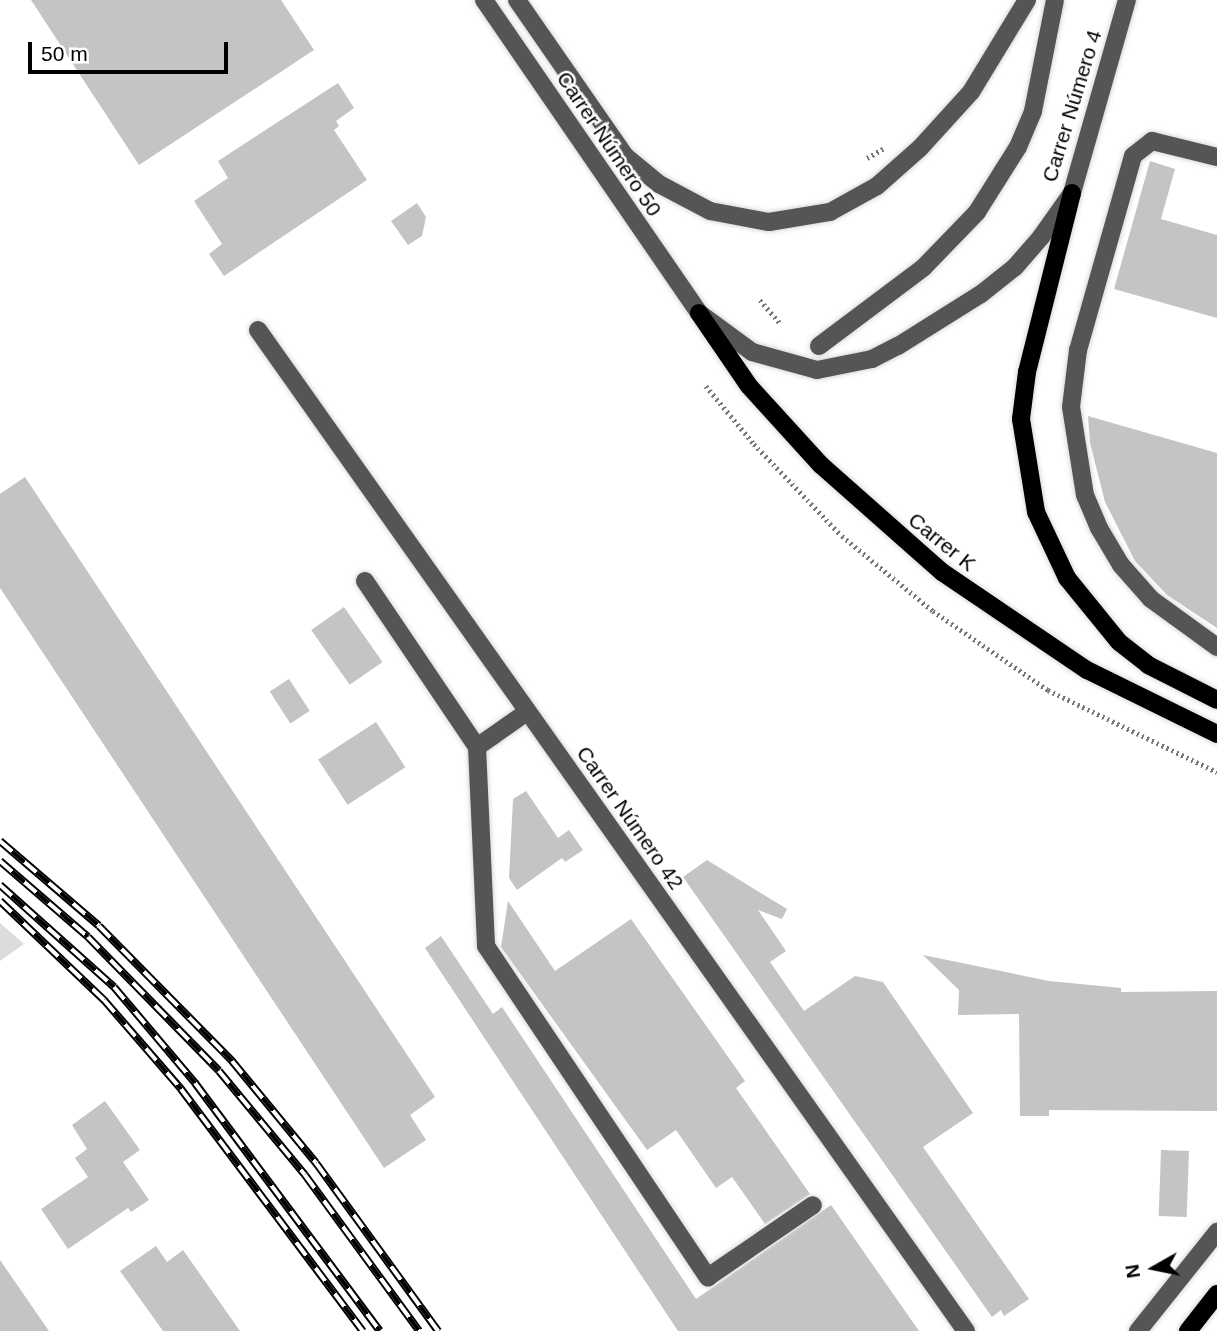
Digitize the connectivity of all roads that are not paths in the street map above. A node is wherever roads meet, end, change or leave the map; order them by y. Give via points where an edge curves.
1 (484, 0) edge
2 (517, 0) edge
3 (1027, 0) edge
4 (1055, 0) edge
5 (1127, 0) edge
6 (1217, 157) edge
7 (1072, 193) junction
8 (699, 313) junction
9 (258, 330) dead end
10 (819, 346) dead end
11 (365, 581) dead end
12 (1217, 647) edge
13 (1217, 700) edge
14 (527, 712) junction
15 (1217, 734) edge
16 (477, 747) junction
17 (813, 1205) dead end
18 (1217, 1232) edge
19 (1217, 1294) edge
20 (966, 1331) edge
21 (1138, 1331) edge
22 (1188, 1331) edge

1 - 8 street, Carrer Número 50
2 - 3 street, Carrer Número 50 via 625,156 659,184 710,211 769,222 830,212 877,186 920,148 971,92
4 - 10 street via 1033,111 1018,147 977,212 923,268
5 - 7 street, Carrer Número 4
6 - 12 street via 1152,141 1133,156 1079,350 1071,407 1083,483 1099,528 1121,565 1151,599
7 - 8 street, Carrer Número 4 via 1015,267 872,359 817,370 798,368 752,352
7 - 13 main road via 1027,372 1021,419 1036,512 1067,578 1119,642 1148,665
8 - 15 main road, Carrer K via 749,386 812,456 942,572 1087,670
9 - 14 street, Carrer Número 42
11 - 16 street
14 - 16 street
14 - 20 street, Carrer Número 42
16 - 17 street via 486,946 708,1277
18 - 21 street
19 - 22 main road

